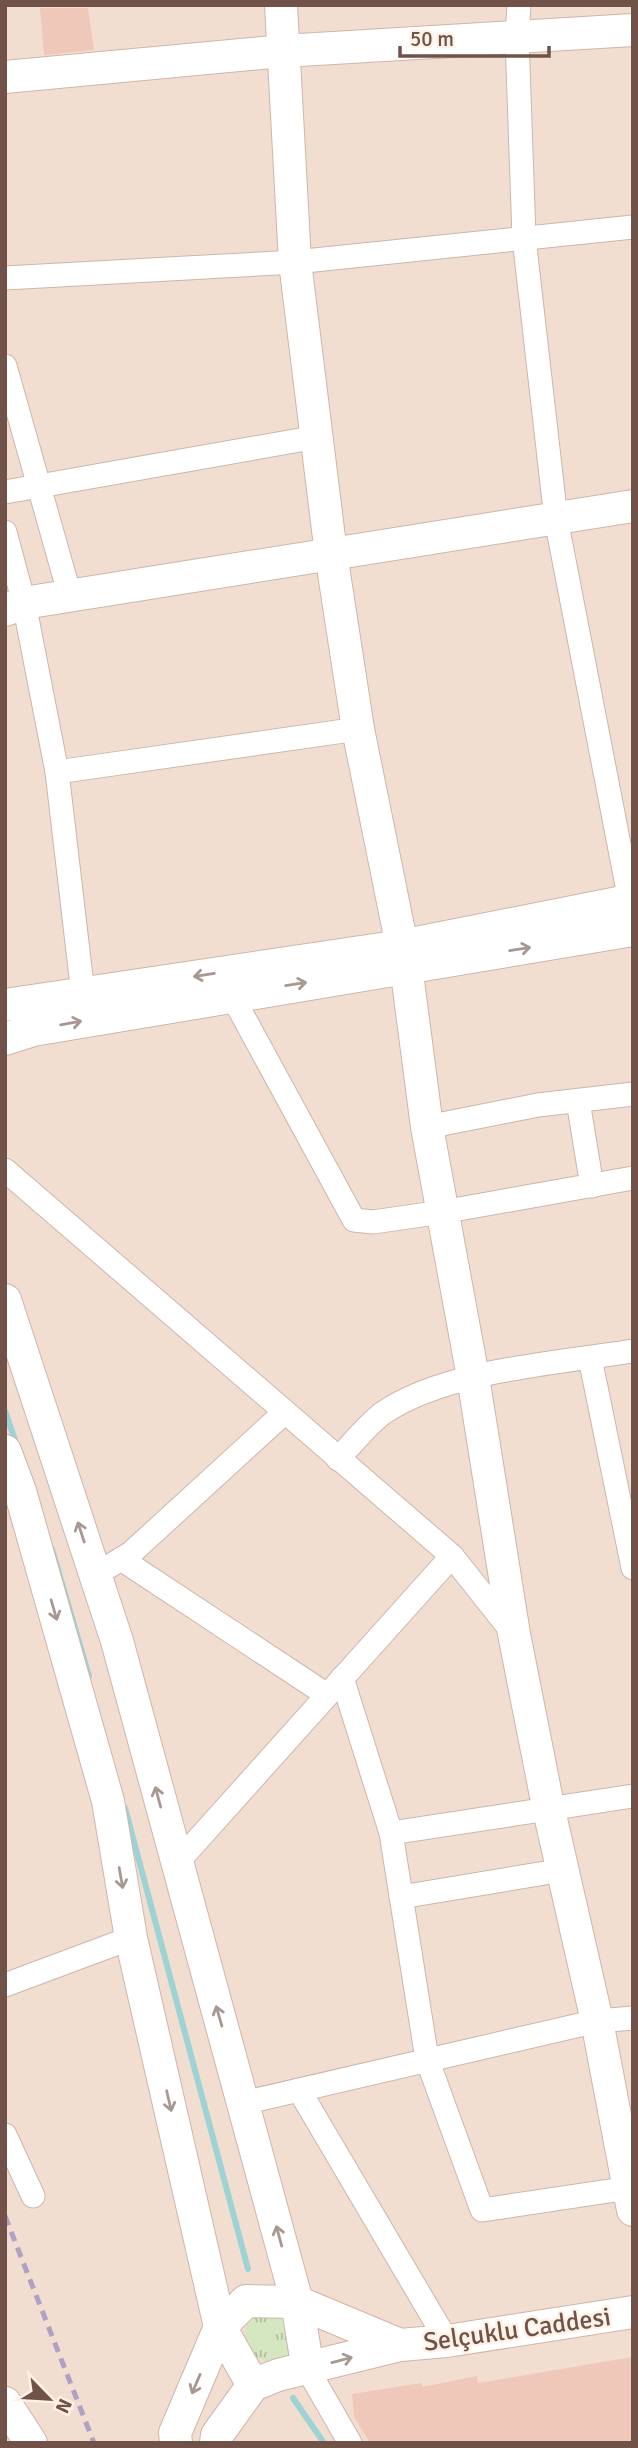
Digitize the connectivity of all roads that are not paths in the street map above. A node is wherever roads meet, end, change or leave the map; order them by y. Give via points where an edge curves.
1 (281, 5) edge
2 (519, 5) edge
3 (633, 30) edge
4 (517, 37) junction
5 (283, 51) junction
6 (5, 77) edge
7 (633, 227) edge
8 (524, 238) junction
9 (295, 262) junction
10 (5, 278) edge
11 (5, 366) edge
12 (317, 437) junction
13 (39, 486) junction
14 (5, 492) edge
15 (633, 506) edge
16 (556, 519) junction
17 (5, 532) edge
18 (331, 554) junction
19 (70, 596) junction
20 (14, 606) edge
21 (358, 729) junction
22 (57, 772) junction
23 (632, 910) edge
24 (403, 956) junction
25 (83, 994) junction
26 (231, 994) junction
27 (5, 1005) edge
28 (5, 1039) edge
29 (633, 1094) edge
30 (578, 1101) junction
31 (427, 1127) junction
32 (5, 1170) edge
33 (633, 1178) edge
34 (592, 1186) junction
35 (442, 1212) junction
36 (5, 1300) edge
37 (633, 1351) edge
38 (590, 1358) junction
39 (473, 1377) junction
40 (284, 1413) junction
41 (5, 1451) edge
42 (338, 1459) junction
43 (452, 1556) junction
44 (108, 1567) junction
45 (633, 1568) edge
46 (514, 1634) junction
47 (335, 1687) junction
48 (633, 1796) edge
49 (548, 1806) junction
50 (391, 1833) junction
51 (176, 1864) junction
52 (563, 1870) junction
53 (401, 1898) junction
54 (131, 1938) junction
55 (5, 1985) edge
56 (633, 2018) edge
57 (597, 2021) junction
58 (427, 2059) junction
59 (299, 2090) junction
60 (243, 2104) junction
61 (5, 2135) edge
62 (33, 2196) dead end
63 (631, 2199) edge
64 (297, 2302) junction
65 (633, 2312) edge
66 (220, 2327) junction
67 (447, 2341) junction
68 (400, 2345) junction
69 (308, 2370) junction
70 (253, 2385) junction
71 (5, 2403) edge
72 (31, 2443) edge
73 (176, 2443) edge
74 (216, 2443) edge
75 (230, 2443) edge
76 (350, 2443) edge

1 - 5 street
2 - 4 street
3 - 4 street
4 - 5 street
4 - 8 street
5 - 6 street
5 - 9 street
7 - 8 street
8 - 9 street
8 - 16 street
9 - 10 street
9 - 12 street
11 - 13 street
12 - 13 street
12 - 18 street
13 - 14 street
13 - 19 street
15 - 16 street
16 - 18 street
16 - 23 street
17 - 20 street
18 - 19 street
18 - 21 street
19 - 20 street
20 - 22 street
21 - 22 street
21 - 24 street
22 - 25 street
23 - 24 street
24 -> 25 street
26 -> 24 street
24 - 31 street
25 - 27 street
28 -> 26 street
26 - 35 street via 354,1220 373,1222
29 - 30 street
30 - 31 street
30 - 34 street
31 - 35 street
32 - 40 street
33 - 34 street
34 - 35 street
35 - 39 street
44 -> 36 street
37 - 38 street
38 - 39 street
38 - 45 street
39 - 42 street via 382,1414
39 - 46 street
40 - 42 street
40 - 44 street
41 -> 54 street via 108,1801
42 - 43 street
43 - 46 street
43 - 47 street
44 - 47 street
51 -> 44 street via 117,1641
46 - 49 street
47 - 50 street
47 - 51 street
48 - 49 street
49 - 50 street
49 - 52 street
50 - 53 street
60 -> 51 street
52 - 53 street
52 - 57 street
53 - 58 street
54 - 55 street
54 -> 66 street
56 - 57 street
57 - 58 street
57 - 63 street
58 - 59 street
58 - 63 street via 482,2210
59 - 60 street
59 - 67 street
64 -> 60 street
61 - 62 street
64 - 66 street via 246,2301
64 - 68 street, Selçuklu Caddesi
64 - 69 street
65 - 67 street, Selçuklu Caddesi
66 - 70 street
66 -> 73 street via 175,2432
67 - 68 street, Selçuklu Caddesi
69 -> 68 street, Selçuklu Caddesi
69 - 70 street, Selçuklu Caddesi
69 - 76 street
70 - 74 street
70 - 75 street
71 - 72 street

